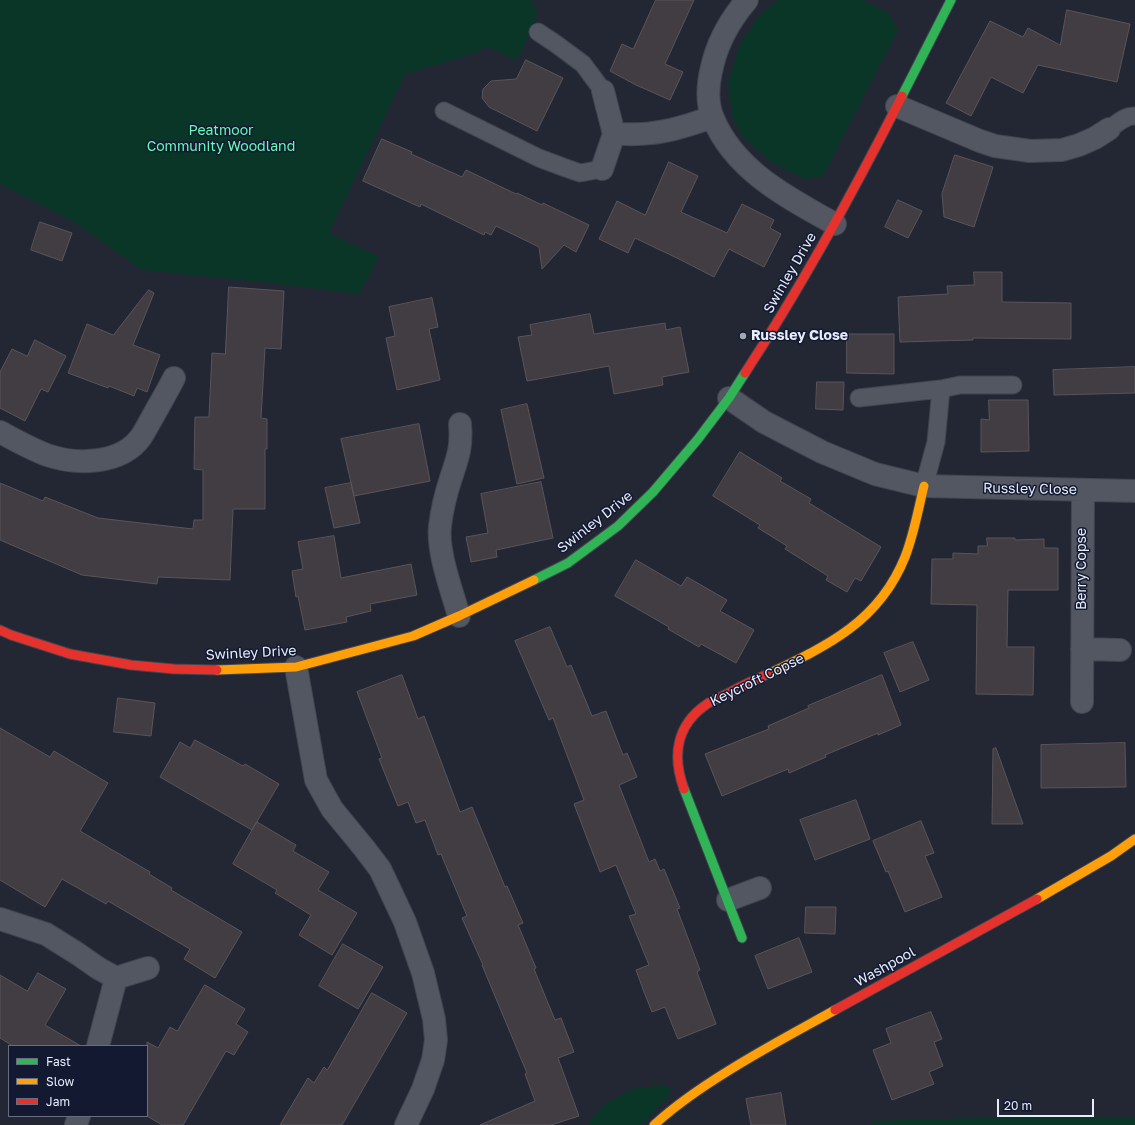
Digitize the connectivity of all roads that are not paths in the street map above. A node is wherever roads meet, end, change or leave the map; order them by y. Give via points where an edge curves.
1 (747, 0) edge
2 (951, 0) edge
3 (538, 32) dead end
4 (603, 91) joint
5 (897, 106) junction
6 (444, 111) dead end
7 (1135, 116) edge
8 (712, 117) junction
9 (1109, 129) joint
10 (614, 134) junction
11 (602, 169) joint
12 (835, 224) junction
13 (174, 378) dead end
14 (1013, 385) dead end
15 (941, 389) junction
16 (730, 398) junction
17 (859, 398) dead end
18 (460, 424) dead end
19 (0, 432) edge
20 (924, 486) junction
21 (1083, 490) junction
22 (1135, 491) edge
23 (459, 616) junction
24 (0, 630) edge
25 (1082, 649) junction
26 (1120, 650) dead end
27 (296, 667) junction
28 (1082, 702) dead end
29 (1135, 839) edge
30 (760, 888) dead end
31 (728, 900) junction
32 (0, 919) edge
33 (742, 938) dead end
34 (148, 968) dead end
35 (116, 978) junction
36 (98, 1045) edge
37 (406, 1125) edge
38 (654, 1125) edge

1 - 8 street via 722,36 713,60 708,95
2 - 5 street, Swinley Drive
3 - 4 lane via 583,64
4 - 10 street
5 - 9 street via 980,141 1030,151 1062,150 1095,138
5 - 12 street, Swinley Drive
6 - 11 lane via 563,167 580,173
7 - 9 lane via 1130,115
8 - 10 street via 687,126 654,133
8 - 12 street via 724,140 769,185
10 - 11 street
12 - 16 street, Swinley Drive
13 - 19 street via 141,438 116,456 92,460 61,459 32,449
14 - 15 lane via 960,385
15 - 17 lane
15 - 20 lane via 936,442
16 - 20 street, Russley Close via 764,422 822,452 875,474
16 - 23 street, Swinley Drive via 653,492 618,526 568,562
18 - 23 street via 460,447 440,527 440,544
20 - 21 street, Russley Close
20 - 31 street, Keycroft Copse via 910,543 902,563 886,593 866,616 849,631 819,649 707,704 684,726 677,756 681,780
21 - 22 street, Russley Close
21 - 25 street, Berry Copse
23 - 27 street, Swinley Drive via 413,636
24 - 27 street, Swinley Drive via 70,654 131,665 220,670
25 - 26 street
25 - 28 street, Berry Copse
27 - 37 street via 316,780 332,809 380,869 405,922 423,973 434,1019 436,1040 433,1060 423,1089
29 - 38 street, Washpool via 1111,856 1005,917 764,1049 706,1085
30 - 31 street
31 - 33 street, Keycroft Copse
32 - 35 street via 46,934
34 - 35 street
35 - 36 street

